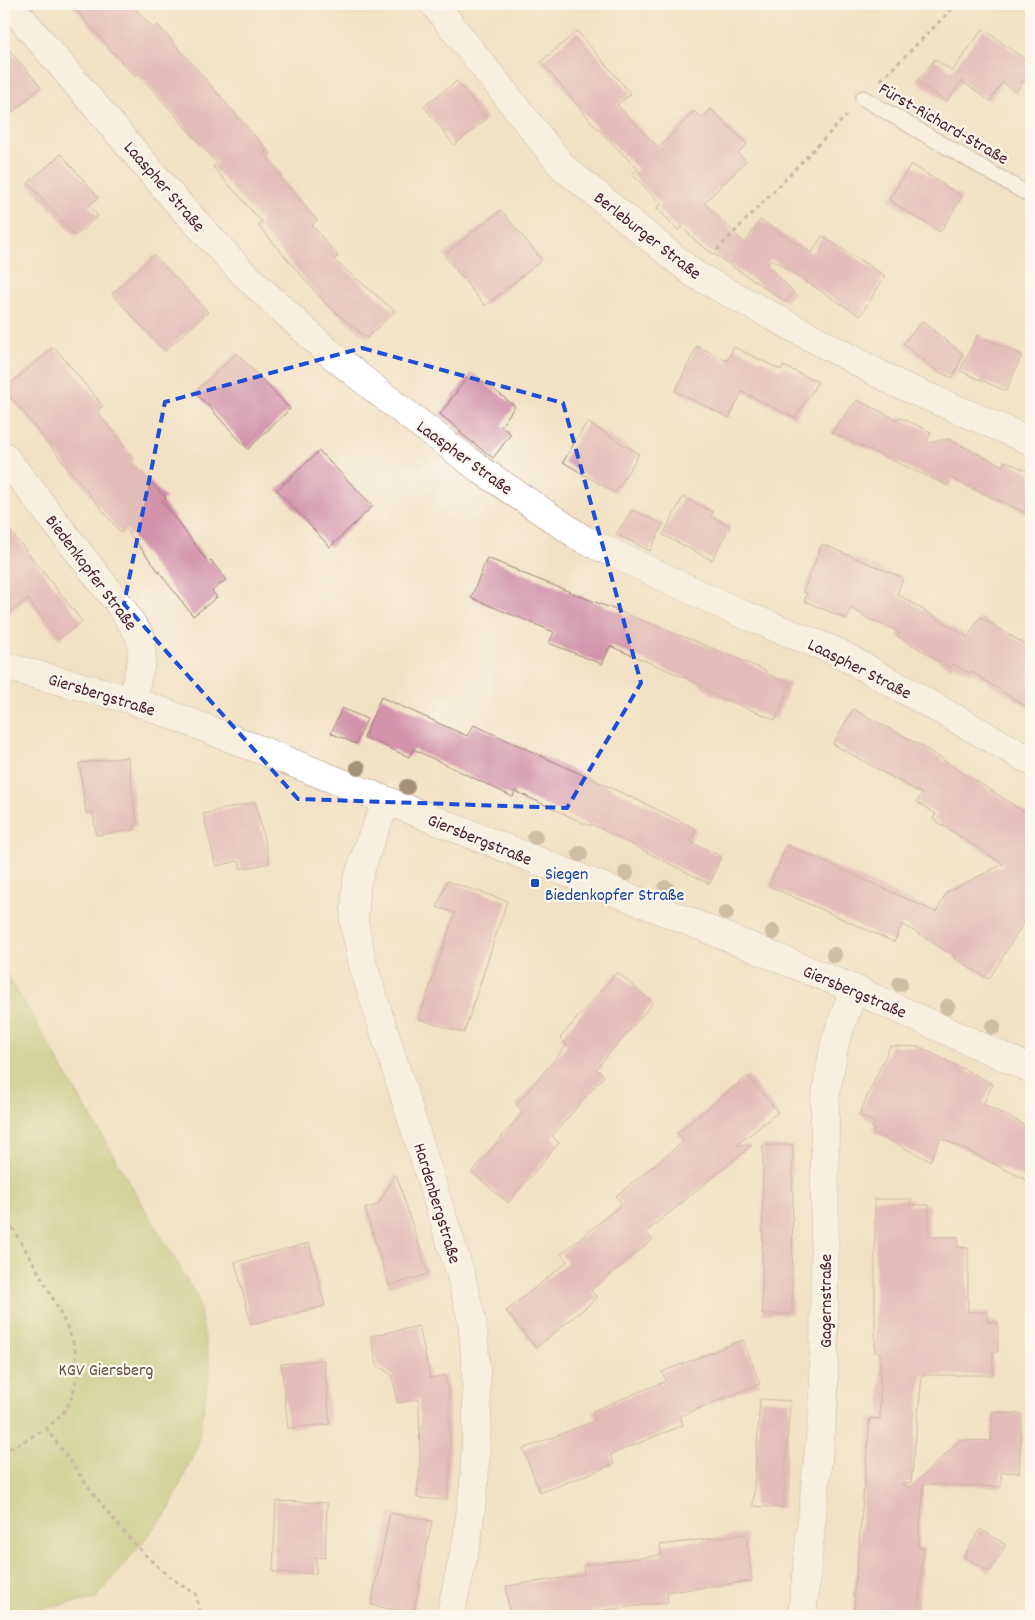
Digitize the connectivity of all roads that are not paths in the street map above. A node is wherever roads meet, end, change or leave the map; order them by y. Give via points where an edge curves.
1 (9, 4) edge
2 (434, 4) edge
3 (863, 98) road end
4 (1031, 196) edge
5 (1031, 441) edge
6 (4, 456) edge
7 (4, 666) edge
8 (132, 700) junction
9 (1031, 761) edge
10 (387, 802) junction
11 (854, 989) junction
12 (1031, 1069) edge
13 (450, 1616) edge
14 (802, 1616) edge

1 - 9 street, Laaspher Straße via 176,201 243,273 326,350 481,470 584,539 736,612 837,652
2 - 5 street, Berleburger Straße via 563,167 694,274 898,384
3 - 4 lane, Fürst-Richard-Straße
6 - 8 street, Biedenkopfer Straße via 121,607 141,638 142,659
7 - 8 street, Giersbergstraße
8 - 10 street, Giersbergstraße
10 - 11 street, Giersbergstraße
10 - 13 street, Hardenbergstraße via 357,881 354,922 363,965 461,1275 472,1322 475,1360 474,1484
11 - 12 street, Giersbergstraße
11 - 14 street, Gagernstraße via 835,1042 825,1099 824,1400

